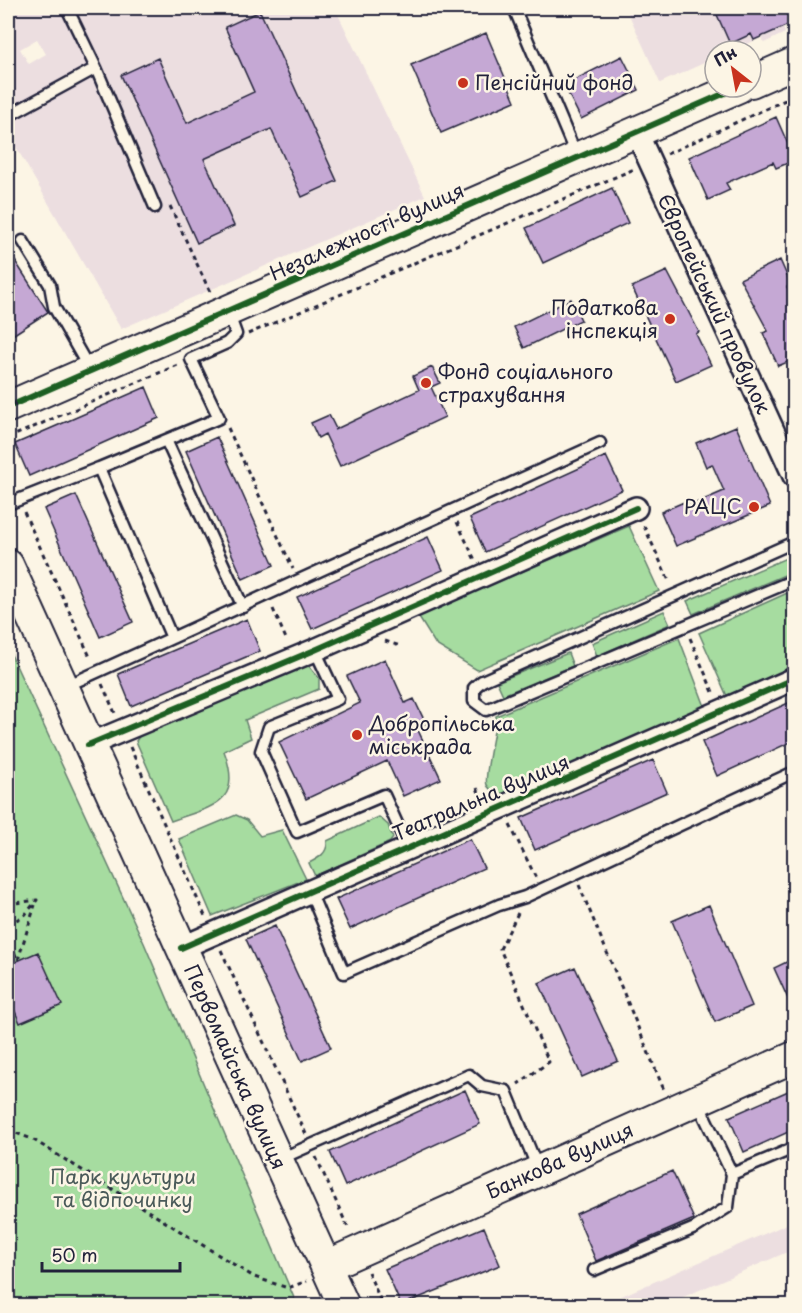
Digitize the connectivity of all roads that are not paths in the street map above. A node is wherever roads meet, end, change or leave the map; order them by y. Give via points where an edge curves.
1 (67, 8) edge
2 (514, 8) edge
3 (795, 63) edge
4 (96, 68) junction
5 (763, 77) edge
6 (711, 99) edge
7 (8, 116) edge
8 (636, 131) junction
9 (577, 157) junction
10 (155, 207) road end
11 (22, 241) dead end
12 (220, 304) junction
13 (90, 370) junction
14 (8, 407) edge
15 (166, 440) junction
16 (600, 443) dead end
17 (789, 451) edge
18 (99, 468) junction
19 (795, 476) edge
20 (8, 504) edge
21 (636, 508) road end
22 (795, 542) edge
23 (8, 565) edge
24 (795, 580) edge
25 (243, 607) junction
26 (172, 638) junction
27 (315, 650) junction
28 (795, 679) edge
29 (63, 687) junction
30 (88, 745) junction
31 (795, 772) edge
32 (408, 848) junction
33 (309, 889) junction
34 (181, 948) junction
35 (795, 1057) edge
36 (684, 1106) junction
37 (795, 1148) edge
38 (277, 1160) junction
39 (538, 1170) junction
40 (732, 1174) junction
41 (328, 1270) junction
42 (594, 1270) dead end
43 (344, 1305) edge

1 - 4 lane
2 - 9 lane
3 - 5 street
4 - 7 lane
4 - 10 lane
6 - 8 street, Незалежності вулиця
8 - 9 street, Незалежності вулиця
8 - 17 street, Європейський провулок
9 - 12 street, Незалежності вулиця
11 - 13 lane via 50,285 54,307
12 - 13 street, Незалежності вулиця
12 - 15 lane via 236,334 228,343 191,359 219,418
13 - 14 street, Незалежності вулиця
15 - 18 lane
15 - 25 lane
16 - 25 lane
17 - 19 street, Європейський провулок
18 - 20 lane
18 - 26 lane
21 - 27 street
22 - 24 lane via 482,681 474,688 474,701 486,710
23 - 29 street, Первомайська вулиця
25 - 26 lane
26 - 29 lane
27 - 30 street
27 - 32 lane via 338,699 269,727 261,751 297,832 384,795
28 - 32 street, Театральна вулиця
29 - 30 street, Первомайська вулиця
30 - 34 street, Первомайська вулиця
31 - 33 lane via 525,897 344,974
32 - 33 street, Театральна вулиця
33 - 34 street, Театральна вулиця
34 - 38 street, Первомайська вулиця
35 - 36 street, Банкова вулиця
36 - 39 street, Банкова вулиця
36 - 40 lane
37 - 40 lane
38 - 39 lane via 469,1076 482,1086 506,1091
38 - 41 street, Первомайська вулиця
39 - 41 street, Банкова вулиця via 358,1251
40 - 42 lane via 728,1207 713,1218
41 - 43 street, Первомайська вулиця

